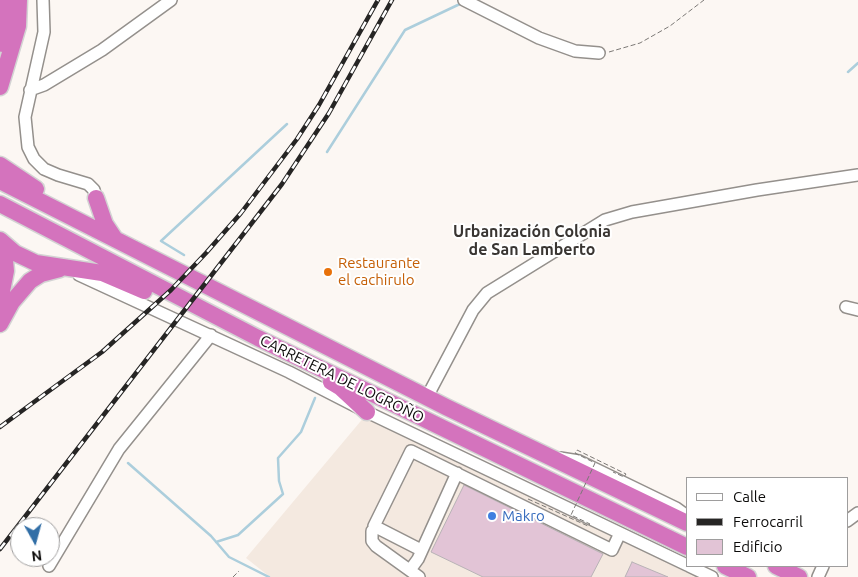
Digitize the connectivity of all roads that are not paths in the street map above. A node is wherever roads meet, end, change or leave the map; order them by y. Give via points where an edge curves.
1 (5, 0) edge
2 (19, 0) edge
3 (43, 0) edge
4 (171, 0) edge
5 (464, 0) edge
6 (0, 52) edge
7 (599, 53) road end
8 (0, 87) edge
9 (30, 90) junction
10 (0, 156) edge
11 (4, 173) edge
12 (858, 175) edge
13 (96, 198) junction
14 (0, 204) edge
15 (72, 218) junction
16 (115, 239) junction
17 (0, 242) edge
18 (62, 268) junction
19 (0, 301) edge
20 (846, 307) dead end
21 (858, 310) edge
22 (0, 324) edge
23 (211, 335) junction
24 (252, 335) junction
25 (427, 397) junction
26 (366, 412) junction
27 (550, 457) junction
28 (466, 460) junction
29 (458, 474) junction
30 (686, 515) edge
31 (686, 523) edge
32 (372, 531) dead end
33 (620, 533) junction
34 (60, 547) edge
35 (686, 547) edge
36 (421, 550) junction
37 (686, 564) edge
38 (692, 567) edge
39 (727, 567) edge
40 (778, 567) edge
41 (414, 574) edge
42 (712, 577) edge
43 (748, 577) edge
44 (799, 577) edge

1 - 6 highway via 7,25
2 - 8 highway via 17,33
3 - 9 street via 44,32
4 - 9 street via 102,50
5 - 7 street via 539,38 575,51
9 - 13 street via 24,125 30,153 50,172 91,186
10 - 11 highway
11 - 15 highway, CARRETERA DE LOGROÑO via 62,205
12 - 25 street via 642,210 605,220 487,293 473,310
13 - 15 highway via 91,207
13 - 16 highway via 104,224
14 - 24 highway, CARRETERA DE LOGROÑO
15 - 16 highway, CARRETERA DE LOGROÑO
16 - 25 highway, CARRETERA DE LOGROÑO
17 - 18 highway via 36,263
17 - 19 highway via 6,271
18 - 22 highway via 30,281 12,302
18 - 23 street
18 - 24 highway via 102,273 201,319
20 - 21 street
23 - 26 street
23 - 34 street via 118,449
24 - 26 highway via 341,388
24 - 35 highway, CARRETERA DE LOGROÑO
25 - 27 highway, CARRETERA DE LOGROÑO
26 - 28 street
27 - 30 street via 579,461
27 - 31 highway, CARRETERA DE LOGROÑO
28 - 29 street
28 - 33 street
29 - 33 street via 612,550
29 - 36 street
29 - 36 street via 411,451 374,526
32 - 41 street via 371,537 376,546
33 - 37 street
36 - 41 street
38 - 42 street
39 - 43 highway
40 - 44 highway

